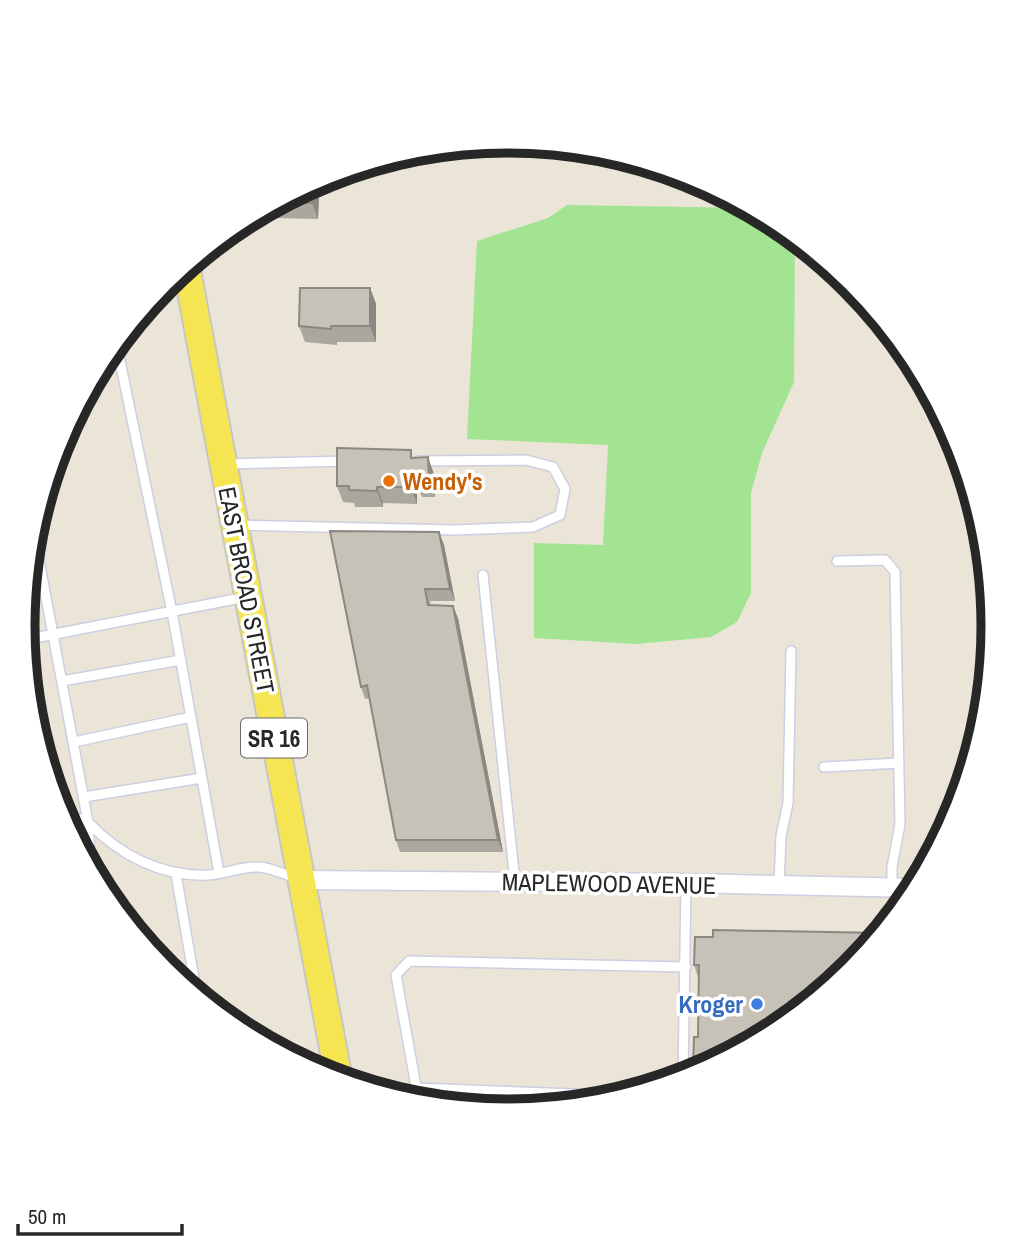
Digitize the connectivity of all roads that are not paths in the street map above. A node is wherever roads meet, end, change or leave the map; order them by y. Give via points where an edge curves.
1 (188, 277) edge
2 (119, 357) edge
3 (358, 461) edge
4 (414, 461) edge
5 (223, 464) junction
6 (234, 525) junction
7 (837, 561) dead end
8 (39, 563) edge
9 (483, 575) dead end
10 (248, 596) junction
11 (172, 612) junction
12 (52, 634) junction
13 (35, 638) edge
14 (791, 651) dead end
15 (181, 660) junction
16 (62, 681) junction
17 (191, 717) junction
18 (74, 742) junction
19 (899, 763) junction
20 (824, 767) dead end
21 (202, 778) junction
22 (84, 797) junction
23 (76, 817) edge
24 (88, 822) junction
25 (89, 846) edge
26 (219, 873) junction
27 (176, 874) junction
28 (301, 880) junction
29 (516, 882) junction
30 (686, 883) junction
31 (779, 885) junction
32 (892, 888) junction
33 (903, 888) edge
34 (686, 967) junction
35 (194, 980) edge
36 (683, 1066) edge
37 (336, 1067) edge
38 (416, 1088) joint
39 (576, 1094) edge

1 - 5 main road, EAST BROAD STREET / SR 16
2 - 11 lane
3 - 5 lane
4 - 6 lane via 526,460 552,467 565,489 560,515 533,527 454,530
5 - 6 main road, EAST BROAD STREET / SR 16
6 - 10 main road, EAST BROAD STREET / SR 16
7 - 19 lane via 886,560 895,572
8 - 12 lane
9 - 29 lane
10 - 11 lane
10 - 28 main road, EAST BROAD STREET / SR 16
11 - 12 lane
11 - 15 lane
12 - 13 lane
12 - 16 lane
14 - 31 lane via 788,803 780,836
15 - 16 lane
15 - 17 lane
16 - 18 lane
17 - 18 lane
17 - 21 lane
18 - 22 lane
19 - 20 lane
19 - 32 lane via 900,824
21 - 22 lane
21 - 26 lane
22 - 24 lane
23 - 24 lane
24 - 25 lane
24 - 27 lane via 135,859
26 - 27 lane
26 - 28 lane via 258,866
27 - 35 lane
28 - 29 street, MAPLEWOOD AVENUE
28 - 37 main road, EAST BROAD STREET / SR 16
29 - 30 street, MAPLEWOOD AVENUE
30 - 31 street, MAPLEWOOD AVENUE
30 - 34 lane
31 - 32 street, MAPLEWOOD AVENUE
32 - 33 street, MAPLEWOOD AVENUE
34 - 36 lane
34 - 38 lane via 409,961 396,975
38 - 39 lane

